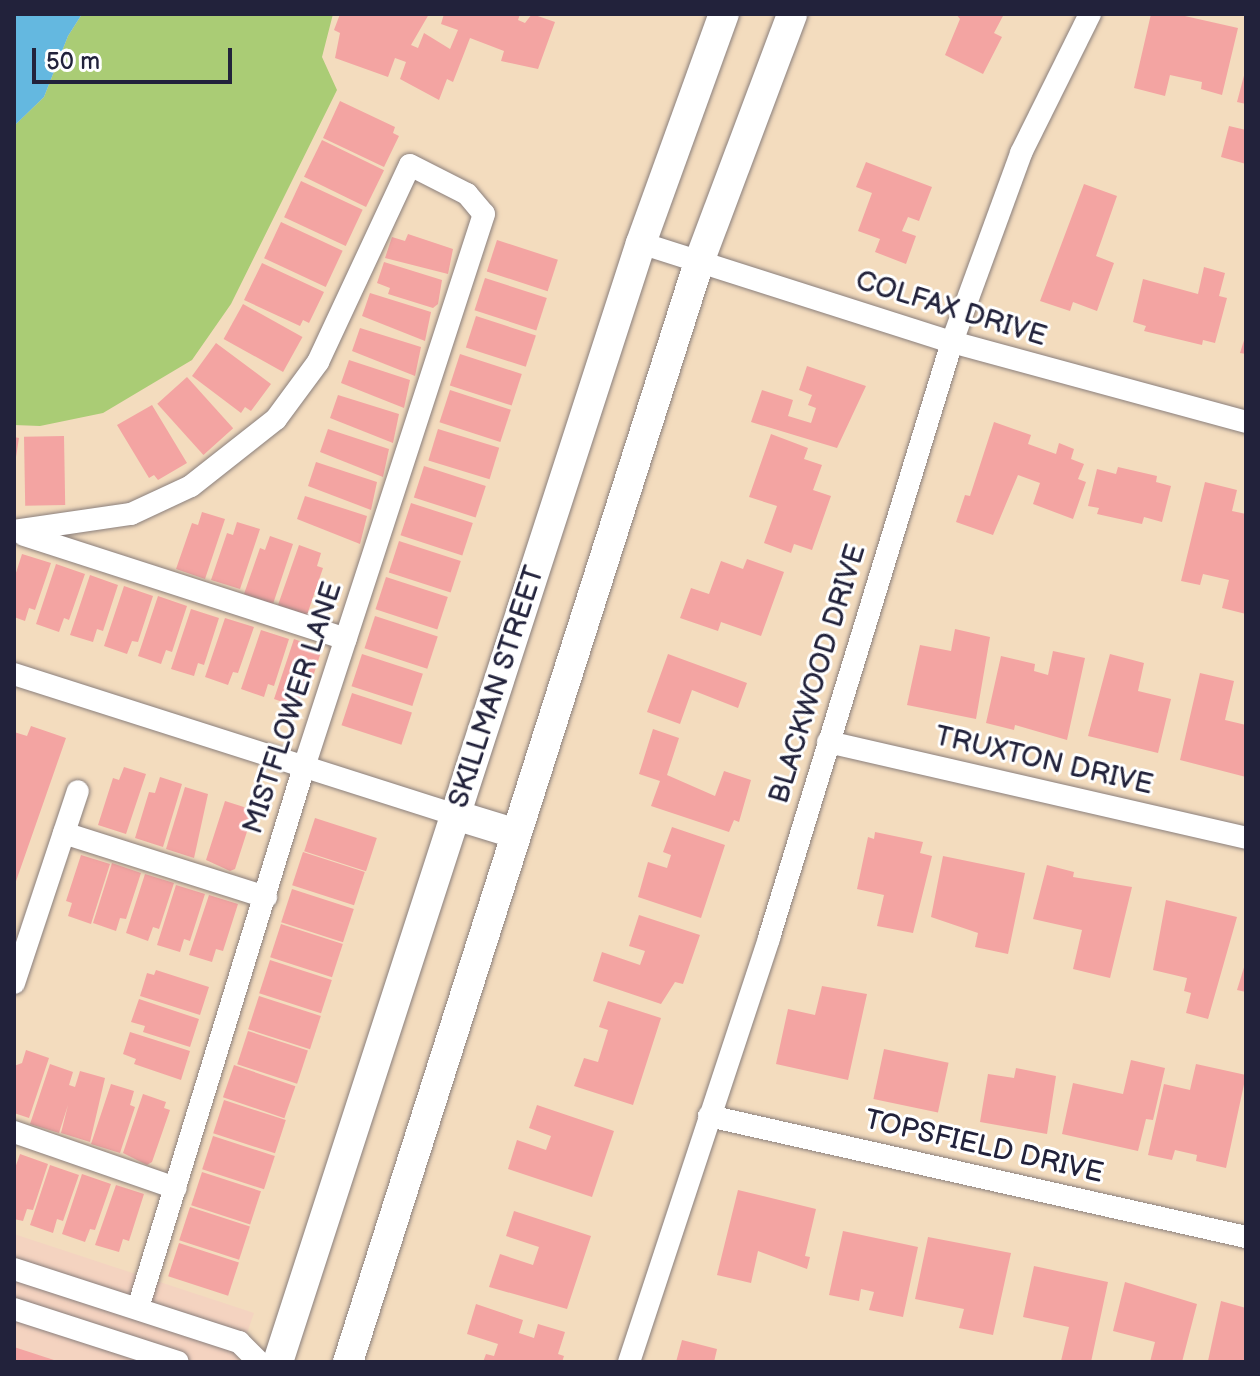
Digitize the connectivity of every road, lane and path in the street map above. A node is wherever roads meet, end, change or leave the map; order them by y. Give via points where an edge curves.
1 (724, 14) edge
2 (792, 14) edge
3 (1090, 14) edge
4 (641, 243) junction
5 (699, 262) junction
6 (952, 342) junction
7 (1246, 422) edge
8 (14, 531) edge
9 (346, 639) junction
10 (14, 674) edge
11 (828, 742) junction
12 (304, 767) junction
13 (78, 791) dead end
14 (455, 815) junction
15 (64, 833) junction
16 (514, 833) junction
17 (1246, 838) edge
18 (266, 897) junction
19 (14, 983) edge
20 (709, 1116) junction
21 (14, 1132) edge
22 (176, 1188) junction
23 (1246, 1237) edge
24 (14, 1269) edge
25 (138, 1308) junction
26 (14, 1309) edge
27 (178, 1362) edge
28 (259, 1362) edge
29 (278, 1362) edge
30 (348, 1362) edge
31 (629, 1362) edge

1 - 4 main road, SKILLMAN STREET
2 - 5 main road
3 - 6 street, BLACKWOOD DRIVE via 1021,153
4 - 5 street, COLFAX DRIVE
4 - 14 main road, SKILLMAN STREET
5 - 6 street, COLFAX DRIVE
5 - 16 main road
6 - 7 street, COLFAX DRIVE
6 - 11 street, BLACKWOOD DRIVE
8 - 9 street
8 - 9 street, MISTFLOWER LANE via 131,514 191,486 276,419 318,362 410,165 467,194 484,214
9 - 12 street, MISTFLOWER LANE
10 - 12 street
11 - 17 street, TRUXTON DRIVE
11 - 20 street, BLACKWOOD DRIVE
12 - 14 street
12 - 18 street, MISTFLOWER LANE
13 - 15 street
14 - 16 main road
14 - 29 main road, SKILLMAN STREET
15 - 18 street
15 - 19 street
16 - 30 main road
18 - 22 street, MISTFLOWER LANE
20 - 23 street, TOPSFIELD DRIVE
20 - 31 street, BLACKWOOD DRIVE
21 - 22 street
22 - 25 street, MISTFLOWER LANE
24 - 25 street
25 - 28 street via 239,1342
26 - 27 street

